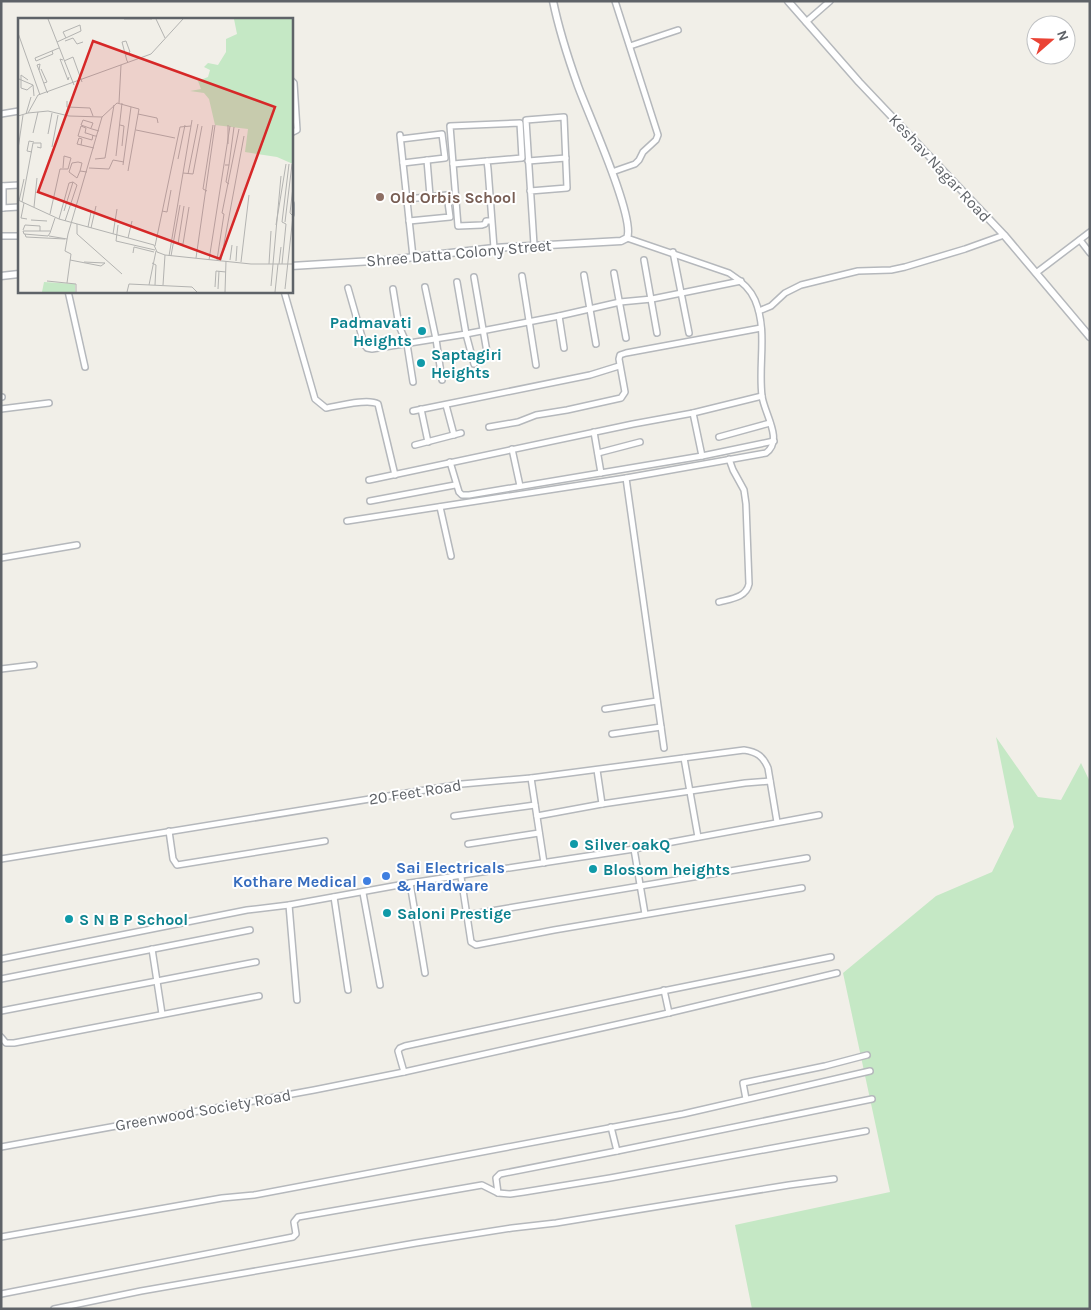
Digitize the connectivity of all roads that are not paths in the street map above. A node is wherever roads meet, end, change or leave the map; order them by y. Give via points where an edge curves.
1 (553, 1) edge
2 (615, 1) edge
3 (788, 1) edge
4 (830, 1) edge
5 (806, 22) junction
6 (678, 30) dead end
7 (630, 46) junction
8 (292, 81) edge
9 (18, 111) edge
10 (1, 114) edge
11 (292, 133) edge
12 (566, 158) junction
13 (427, 160) junction
14 (487, 161) junction
15 (528, 161) junction
16 (403, 163) junction
17 (453, 164) junction
18 (612, 172) junction
19 (18, 185) edge
20 (2, 186) edge
21 (530, 191) junction
22 (430, 196) junction
23 (407, 199) junction
24 (18, 207) edge
25 (2, 208) edge
26 (409, 221) junction
27 (492, 221) junction
28 (1090, 232) edge
29 (1004, 235) junction
30 (1, 236) edge
31 (18, 236) edge
32 (627, 238) junction
33 (1080, 240) junction
34 (534, 245) junction
35 (494, 248) junction
36 (673, 252) junction
37 (1090, 254) edge
38 (413, 257) junction
39 (644, 260) dead end
40 (292, 266) edge
41 (614, 272) dead end
42 (1036, 273) junction
43 (18, 274) edge
44 (584, 275) dead end
45 (1, 276) edge
46 (522, 276) dead end
47 (474, 277) dead end
48 (742, 281) junction
49 (457, 282) dead end
50 (425, 287) dead end
51 (348, 288) dead end
52 (393, 289) dead end
53 (68, 292) edge
54 (284, 292) edge
55 (681, 293) junction
56 (652, 298) junction
57 (620, 302) junction
58 (590, 310) junction
59 (759, 311) junction
60 (559, 316) junction
61 (529, 322) junction
62 (761, 328) junction
63 (482, 330) junction
64 (657, 333) dead end
65 (689, 333) dead end
66 (466, 334) junction
67 (1090, 337) edge
68 (626, 338) dead end
69 (436, 339) junction
70 (407, 344) junction
71 (596, 344) dead end
72 (564, 348) dead end
73 (488, 358) dead end
74 (474, 364) dead end
75 (536, 365) dead end
76 (619, 366) junction
77 (85, 367) dead end
78 (442, 380) dead end
79 (414, 382) dead end
80 (762, 396) junction
81 (49, 403) dead end
82 (446, 405) junction
83 (1, 409) edge
84 (421, 409) junction
85 (413, 411) dead end
86 (693, 413) junction
87 (770, 423) junction
88 (489, 427) dead end
89 (594, 432) junction
90 (460, 433) dead end
91 (454, 435) junction
92 (719, 437) dead end
93 (774, 441) junction
94 (428, 442) junction
95 (640, 442) dead end
96 (415, 445) dead end
97 (512, 449) junction
98 (598, 453) junction
99 (702, 456) junction
100 (729, 459) junction
101 (450, 462) junction
102 (601, 473) junction
103 (395, 475) junction
104 (626, 478) junction
105 (370, 480) dead end
106 (455, 485) junction
107 (520, 486) junction
108 (370, 502) dead end
109 (440, 506) junction
110 (347, 521) dead end
111 (77, 545) dead end
112 (451, 556) dead end
113 (1, 558) edge
114 (719, 602) dead end
115 (34, 665) dead end
116 (1, 669) edge
117 (657, 701) junction
118 (605, 709) dead end
119 (661, 727) junction
120 (612, 734) dead end
121 (664, 748) dead end
122 (684, 758) junction
123 (597, 770) junction
124 (531, 778) junction
125 (770, 781) junction
126 (690, 791) junction
127 (602, 804) junction
128 (535, 805) junction
129 (819, 815) dead end
130 (454, 816) dead end
131 (537, 816) junction
132 (776, 822) junction
133 (169, 831) junction
134 (539, 834) junction
135 (698, 837) junction
136 (325, 842) dead end
137 (468, 844) dead end
138 (634, 849) junction
139 (807, 858) dead end
140 (1, 859) edge
141 (544, 863) junction
142 (461, 877) junction
143 (410, 884) junction
144 (640, 886) junction
145 (802, 888) dead end
146 (363, 892) junction
147 (334, 897) junction
148 (289, 905) junction
149 (645, 914) junction
150 (467, 915) junction
151 (250, 930) dead end
152 (152, 949) junction
153 (831, 957) dead end
154 (1, 959) edge
155 (256, 962) dead end
156 (837, 973) dead end
157 (425, 974) dead end
158 (1, 979) edge
159 (157, 981) junction
160 (380, 985) dead end
161 (348, 990) dead end
162 (664, 990) junction
163 (259, 996) dead end
164 (297, 1000) dead end
165 (1, 1011) edge
166 (668, 1013) junction
167 (162, 1014) junction
168 (1, 1037) edge
169 (867, 1055) dead end
170 (870, 1070) dead end
171 (404, 1072) junction
172 (746, 1099) junction
173 (872, 1099) dead end
174 (611, 1127) junction
175 (866, 1131) dead end
176 (1, 1147) edge
177 (617, 1151) junction
178 (834, 1179) dead end
179 (498, 1193) junction
180 (1, 1237) edge
181 (1, 1294) edge
182 (54, 1309) edge

1 - 18 street via 577,84
2 - 7 street
3 - 5 street, Keshav Nagar Road
4 - 5 street
5 - 29 street, Keshav Nagar Road
6 - 7 street
7 - 18 street via 658,135 635,164
8 - 11 street via 298,130
9 - 10 street
12 - 15 street
12 - 15 street via 562,117 526,120
12 - 21 street via 567,188
13 - 16 street
13 - 16 street via 445,158 442,134 401,137
13 - 22 street
14 - 17 street
14 - 17 street via 522,158 520,123 450,126
14 - 27 street
15 - 21 street
16 - 23 street
17 - 27 street via 458,226
18 - 32 street via 626,212
19 - 20 street
20 - 25 street
21 - 34 street
22 - 23 street
22 - 26 street via 447,195 450,218
23 - 26 street
24 - 25 street
26 - 38 street
27 - 35 street
28 - 33 street
29 - 42 street, Keshav Nagar Road
29 - 59 street via 905,267 844,273 801,285
30 - 31 street
32 - 34 street, Shree Datta Colony Street
32 - 36 street
33 - 37 street
33 - 42 street
34 - 35 street, Shree Datta Colony Street
35 - 38 street, Shree Datta Colony Street
36 - 48 street
36 - 55 street
38 - 40 street, Shree Datta Colony Street
39 - 56 street
41 - 57 street
42 - 67 street, Keshav Nagar Road
43 - 45 street
44 - 58 street
46 - 61 street
47 - 63 street
48 - 55 street
48 - 59 street
49 - 66 street
50 - 69 street
51 - 70 street via 367,348
52 - 70 street via 399,326
53 - 77 street
54 - 103 street via 315,399 326,408 366,402 378,404
55 - 56 street
55 - 65 street
56 - 57 street
56 - 64 street
57 - 58 street
57 - 68 street
58 - 60 street
58 - 71 street
59 - 62 street
60 - 61 street
60 - 72 street
61 - 63 street
61 - 75 street
62 - 76 street via 626,353 620,356
62 - 80 street
63 - 66 street
63 - 73 street
66 - 69 street
66 - 74 street
69 - 70 street
69 - 78 street
70 - 79 street
76 - 82 street
76 - 88 street via 625,392 620,398
80 - 86 street
80 - 87 street
81 - 83 street
82 - 84 street
82 - 91 street
84 - 85 street
84 - 94 street
86 - 89 street
86 - 99 street
87 - 92 street
87 - 93 street
89 - 97 street
89 - 98 street
90 - 91 street
91 - 94 street
93 - 99 street
93 - 100 street via 766,453
94 - 96 street
95 - 98 street
97 - 101 street
97 - 107 street
98 - 102 street
99 - 102 street
100 - 104 street
100 - 114 street via 744,490 749,584 742,595
101 - 103 street
101 - 106 street
102 - 107 street
103 - 105 street
104 - 109 street
104 - 117 street
106 - 107 street via 465,495
106 - 108 street
109 - 110 street
109 - 112 street
111 - 113 street
115 - 116 street
117 - 118 street
117 - 119 street
119 - 120 street
119 - 121 street
122 - 123 street, 20 Feet Road
122 - 125 street, 20 Feet Road via 752,751 765,762
122 - 126 street
123 - 124 street, 20 Feet Road
123 - 127 street
124 - 128 street
124 - 133 street, 20 Feet Road via 462,784
125 - 126 street
125 - 132 street, 20 Feet Road
126 - 127 street
126 - 135 street
127 - 131 street
128 - 130 street
128 - 131 street
129 - 132 street
131 - 134 street
132 - 135 street
133 - 136 street via 173,859 177,865
133 - 140 street, 20 Feet Road
134 - 137 street
134 - 141 street
135 - 138 street
138 - 141 street
138 - 144 street
139 - 144 street
141 - 142 street
142 - 143 street
142 - 150 street
143 - 146 street
143 - 157 street
144 - 149 street
144 - 150 street
145 - 149 street
146 - 147 street
146 - 160 street
147 - 148 street
147 - 161 street
148 - 154 street via 247,910
148 - 164 street
149 - 150 street via 476,945 471,942
151 - 152 street
152 - 158 street
152 - 159 street
153 - 162 street
155 - 159 street
156 - 166 street, Greenwood Society Road
159 - 165 street
159 - 167 street
162 - 166 street
162 - 171 street via 405,1046 398,1051
163 - 167 street
166 - 171 street, Greenwood Society Road
167 - 168 street via 14,1043 6,1043
169 - 172 street via 743,1083
170 - 172 street
171 - 176 street, Greenwood Society Road
172 - 174 street
173 - 177 street
174 - 177 street
174 - 180 street via 254,1195
175 - 179 street via 610,1178 510,1194
177 - 179 street via 500,1174 496,1178
178 - 182 street via 416,1243
179 - 181 street via 482,1185 298,1217 294,1222 296,1234 293,1237

